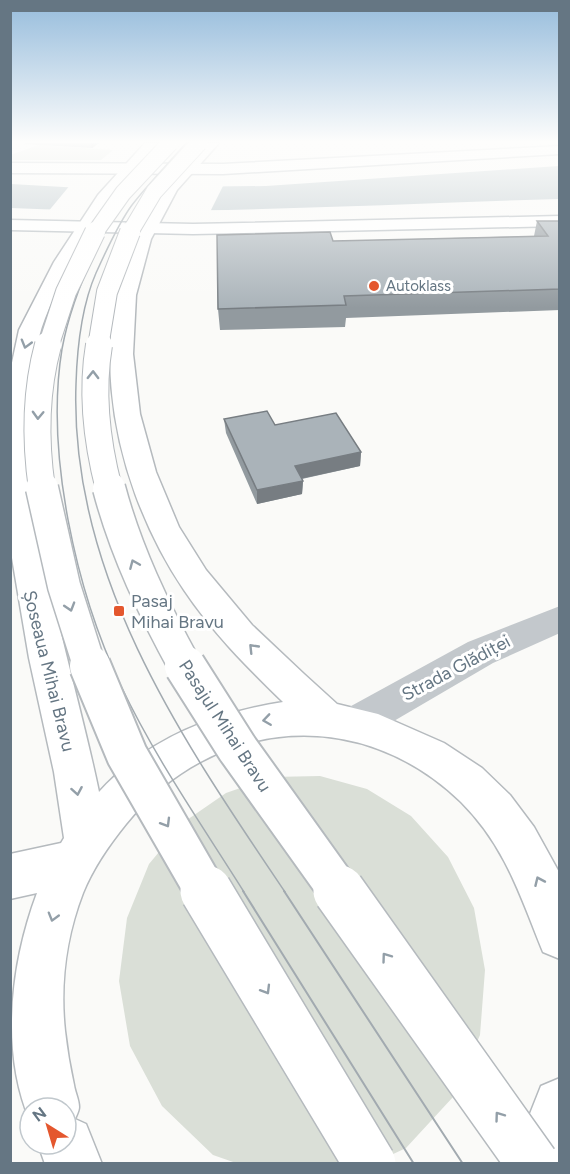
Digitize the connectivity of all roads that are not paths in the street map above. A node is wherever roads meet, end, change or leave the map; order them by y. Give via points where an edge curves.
1 (105, 198) edge
2 (120, 198) edge
3 (150, 198) edge
4 (162, 198) edge
5 (89, 220) junction
6 (150, 221) junction
7 (560, 221) edge
8 (10, 225) edge
9 (560, 619) edge
10 (340, 721) junction
11 (80, 852) junction
12 (10, 878) edge
13 (560, 935) edge
14 (49, 1096) edge
15 (560, 1105) edge
16 (370, 1164) edge
17 (533, 1164) edge
18 (538, 1164) edge

1 - 5 main road, Șoseaua Mihai Bravu
2 -> 16 main road, bridge via 79,262 43,367 37,447 46,513 63,583 90,668 128,755
17 -> 3 main road, Pasajul Mihai Bravu, bridge via 212,711 152,604 120,529 102,464 94,411 93,363 100,318 116,262 135,219
4 - 6 main road
5 - 6 main road
5 - 8 main road
5 -> 11 main road, Șoseaua Mihai Bravu via 54,280 27,339 14,400 11,464 20,552 72,764
6 - 7 main road
10 -> 6 main road via 237,631 201,589 168,535 146,483 126,412 120,364 122,300
9 - 10 street, Strada Glădiței via 503,640
10 -> 11 main road via 288,717 251,722 188,746 162,761 128,790
13 -> 10 main road via 534,868 480,792 440,761 399,738
11 - 12 main road
11 -> 14 main road via 57,900 44,949 38,1004 41,1061
15 - 18 main road

